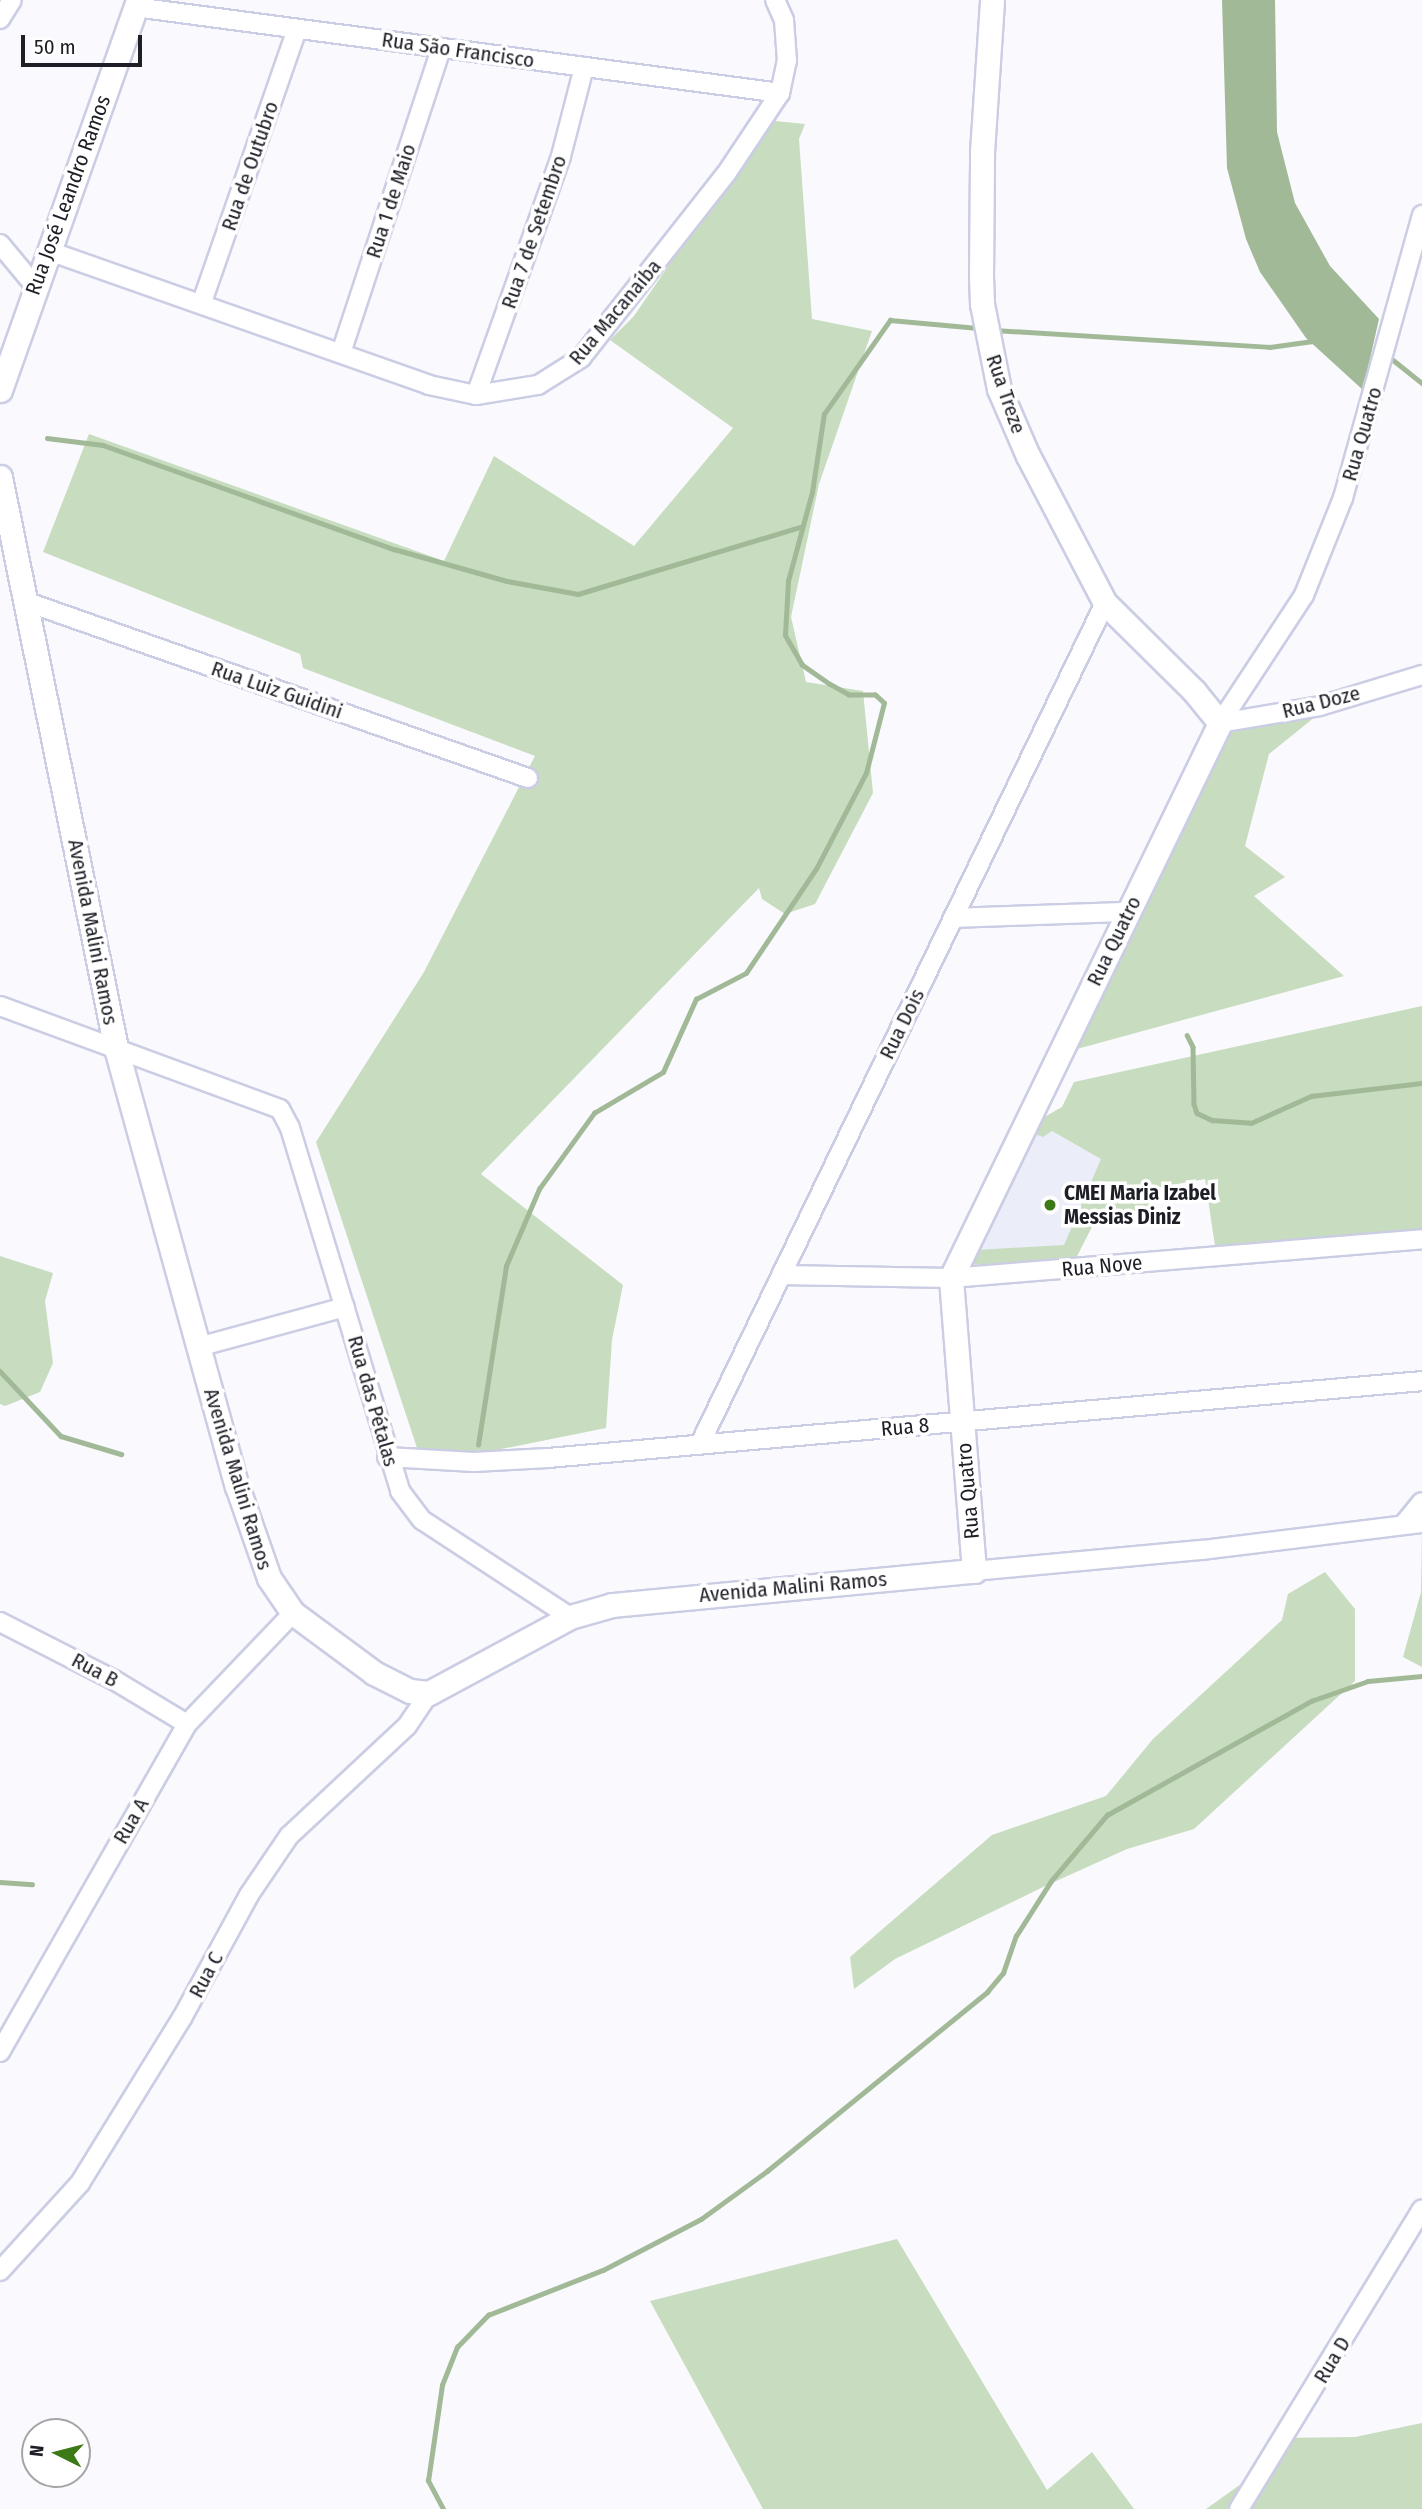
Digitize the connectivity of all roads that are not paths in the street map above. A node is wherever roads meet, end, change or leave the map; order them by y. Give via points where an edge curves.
1 (12, 0) edge
2 (775, 0) edge
3 (992, 0) edge
4 (137, 4) edge
5 (0, 19) edge
6 (297, 29) junction
7 (441, 48) junction
8 (584, 67) junction
9 (780, 93) junction
10 (1422, 215) edge
11 (0, 244) edge
12 (49, 251) junction
13 (36, 286) junction
14 (202, 302) junction
15 (341, 353) junction
16 (0, 390) edge
17 (476, 395) junction
18 (0, 477) edge
19 (27, 602) junction
20 (1105, 603) junction
21 (1422, 676) edge
22 (1220, 723) junction
23 (528, 778) dead end
24 (1128, 912) junction
25 (953, 918) junction
26 (0, 1006) edge
27 (116, 1048) junction
28 (1422, 1239) edge
29 (781, 1275) junction
30 (951, 1278) junction
31 (345, 1307) junction
32 (198, 1348) junction
33 (1422, 1381) edge
34 (962, 1423) junction
35 (700, 1444) junction
36 (387, 1457) junction
37 (1422, 1502) edge
38 (1413, 1523) edge
39 (974, 1571) junction
40 (293, 1613) junction
41 (570, 1617) junction
42 (0, 1622) edge
43 (429, 1693) junction
44 (187, 1724) junction
45 (0, 2052) edge
46 (1422, 2209) edge
47 (0, 2272) edge
48 (1239, 2509) edge

1 - 5 street
2 - 9 street, Rua Macanaíba via 784,20 787,61
3 - 20 street, Rua Treze via 982,152 982,304 989,344 999,389 1028,456
4 - 6 street, Rua São Francisco
4 - 12 street, Rua José Leandro Ramos
6 - 7 street, Rua São Francisco
6 - 14 street, Rua de Outubro
7 - 8 street, Rua São Francisco
7 - 15 street, Rua 1 de Maio
8 - 9 street, Rua São Francisco
8 - 17 street, Rua 7 de Setembro via 561,156
9 - 17 street, Rua Macanaíba via 726,174 581,358 538,385
10 - 22 street, Rua Quatro via 1343,498 1304,595
11 - 13 street
12 - 13 street, Rua José Leandro Ramos
12 - 14 street, Rua Macanaíba
13 - 16 street, Rua José Leandro Ramos
14 - 15 street, Rua Macanaíba
15 - 17 street, Rua Macanaíba via 429,385
18 - 19 street, Avenida Malini Ramos
19 - 23 street, Rua Luiz Guidini
19 - 27 street, Avenida Malini Ramos
20 - 22 street, Rua Treze
20 - 25 street, Rua Dois
21 - 22 street, Rua Doze via 1320,706
22 - 24 street, Rua Quatro
24 - 25 street
24 - 30 street, Rua Quatro
25 - 29 street, Rua Dois
26 - 27 street
27 - 31 street, Rua das Pétalas via 280,1109
27 - 32 street, Avenida Malini Ramos
28 - 30 street, Rua Nove
29 - 30 street, Rua Nove
29 - 35 street, Rua Dois
30 - 34 street, Rua Quatro
31 - 32 street
31 - 36 street, Rua das Pétalas
32 - 40 street, Avenida Malini Ramos via 261,1559
33 - 34 street, Rua 8
34 - 35 street, Rua 8
34 - 39 street, Rua Quatro
35 - 36 street, Rua 8 via 474,1462
36 - 41 street, Rua das Pétalas via 400,1490 422,1520
37 - 38 street
38 - 39 street, Avenida Malini Ramos via 1202,1550
39 - 41 street, Avenida Malini Ramos via 648,1600
40 - 43 street, Avenida Malini Ramos via 374,1673 410,1691
40 - 44 street, Rua A
41 - 43 street, Avenida Malini Ramos
42 - 44 street, Rua B via 114,1680
43 - 47 street, Rua C via 407,1726 289,1836 248,1895 182,2018 80,2183
44 - 45 street, Rua A
46 - 48 street, Rua D

